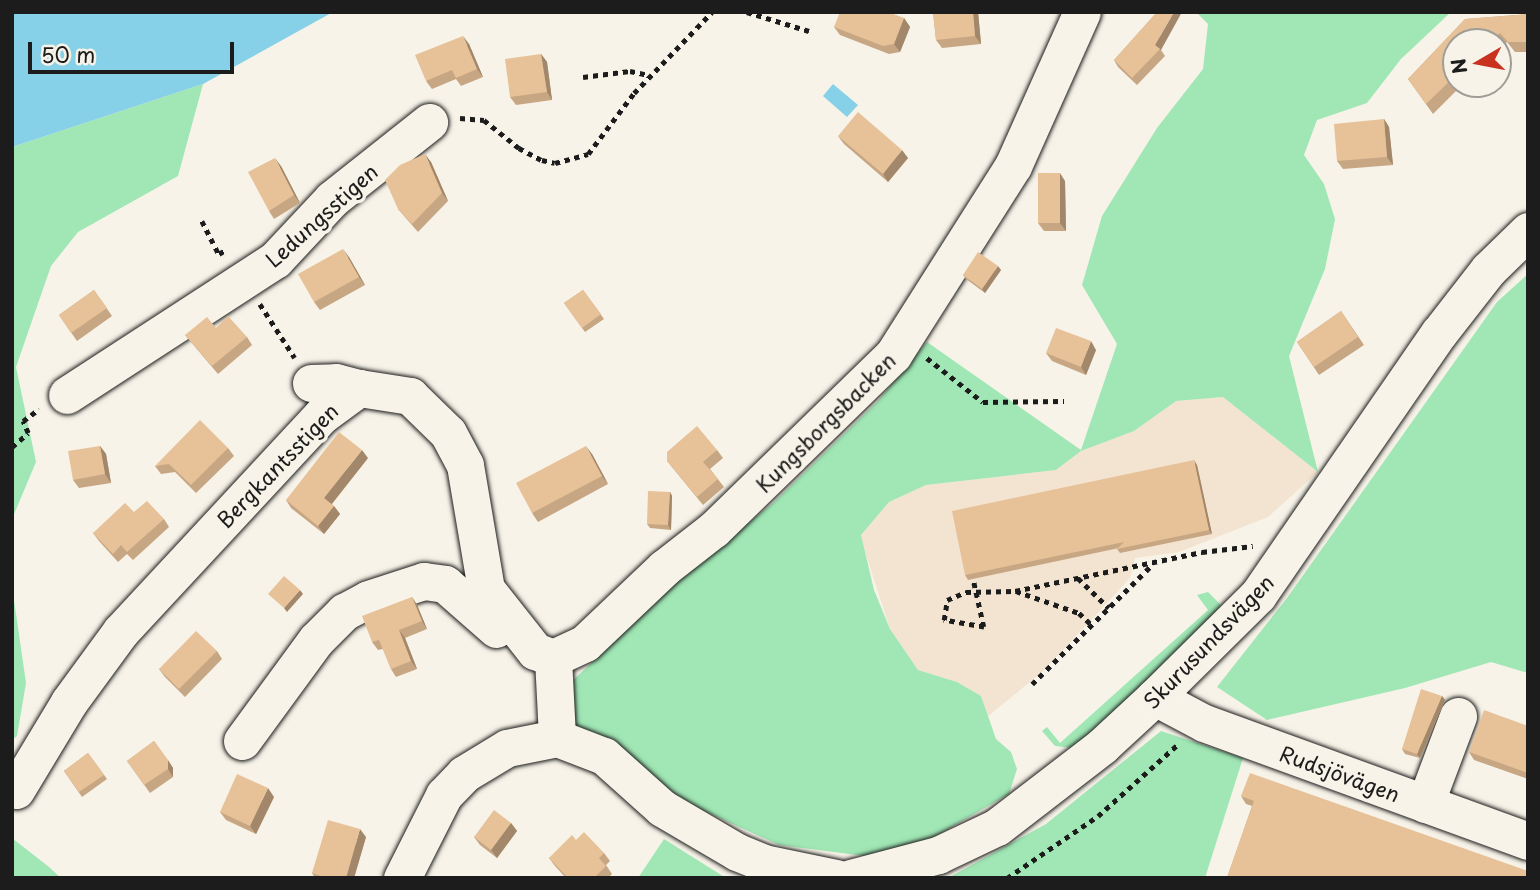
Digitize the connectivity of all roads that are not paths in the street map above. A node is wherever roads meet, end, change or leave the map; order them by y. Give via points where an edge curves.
1 (1083, 12) edge
2 (429, 122) road end
3 (1528, 231) edge
4 (311, 383) road end
5 (359, 388) junction
6 (67, 395) road end
7 (544, 654) junction
8 (1155, 697) junction
9 (1458, 716) dead end
10 (557, 738) junction
11 (242, 741) dead end
12 (16, 790) dead end
13 (1425, 804) junction
14 (1528, 841) edge
15 (402, 878) edge
16 (836, 878) edge
17 (851, 878) edge

1 - 7 street, Kungsborgsbacken via 1013,166 904,340 748,499 664,568 585,643
2 - 6 street, Ledungsstigen via 332,199 275,260 236,265
3 - 8 street, Skurusundsvägen via 1438,333 1258,595
4 - 5 street
5 - 7 street, Bergkantsstigen via 410,396 448,433 465,465 486,589
5 - 12 street, Bergkantsstigen via 313,424 121,631 69,702
7 - 10 street
7 - 11 street via 512,645 445,584 424,581 399,588 344,612 288,674
8 - 13 street, Rudsjövägen via 1204,723
8 - 17 street, Skurusundsvägen via 1102,746 997,827 938,855
9 - 13 street
10 - 15 street via 507,748 464,774 444,795
10 - 16 street via 604,756 662,808 737,852 764,863
13 - 14 street, Rudsjövägen

